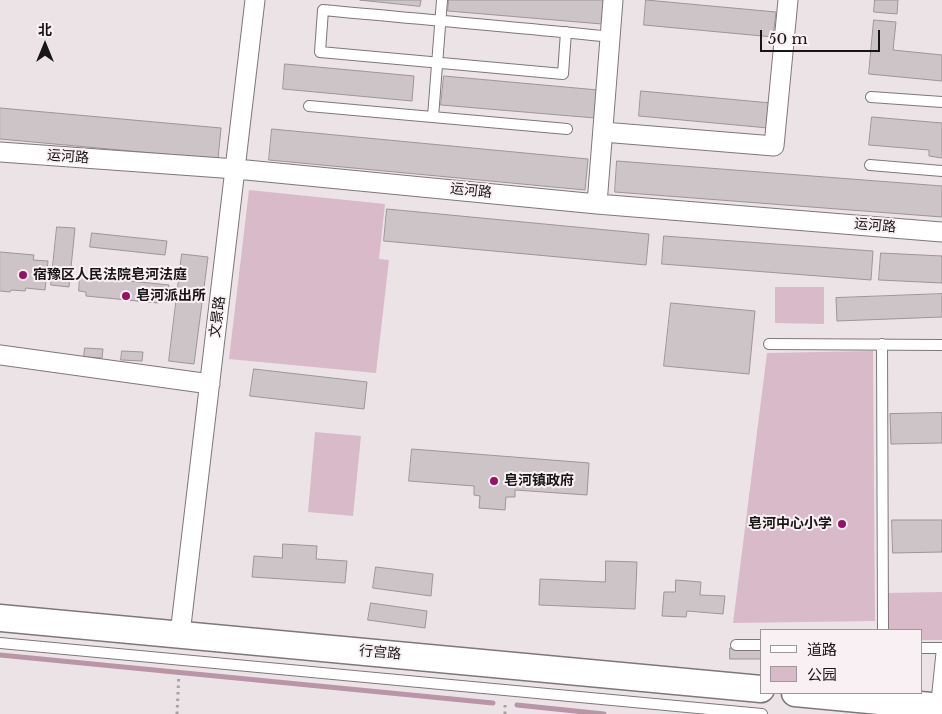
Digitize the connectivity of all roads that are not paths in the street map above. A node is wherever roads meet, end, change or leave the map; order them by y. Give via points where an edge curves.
1 (255, 0) edge
2 (442, 0) edge
3 (614, 0) edge
4 (788, 0) edge
5 (440, 20) junction
6 (566, 32) junction
7 (611, 37) junction
8 (437, 62) junction
9 (871, 97) dead end
10 (942, 102) edge
11 (309, 106) dead end
12 (433, 117) junction
13 (567, 129) dead end
14 (602, 132) junction
15 (0, 152) edge
16 (870, 165) dead end
17 (236, 169) junction
18 (942, 171) edge
19 (596, 204) junction
20 (942, 232) edge
21 (769, 344) dead end
22 (882, 344) junction
23 (942, 345) edge
24 (0, 355) edge
25 (210, 384) junction
26 (0, 618) edge
27 (883, 629) edge
28 (180, 634) junction
29 (0, 643) edge
30 (736, 645) dead end
31 (760, 645) edge
32 (922, 648) edge
33 (942, 648) edge
34 (760, 690) edge
35 (806, 694) edge
36 (939, 706) edge
37 (762, 714) edge

1 - 17 street, 文景路
2 - 5 lane
3 - 7 street
4 - 14 street via 774,146
5 - 6 lane
5 - 8 lane
5 - 8 lane via 323,10 320,52
6 - 7 lane
6 - 8 lane via 563,74
7 - 14 street
8 - 12 lane
9 - 10 lane
11 - 12 lane
12 - 13 lane
14 - 19 street
15 - 17 street, 运河路
16 - 18 lane
17 - 19 street, 运河路
17 - 25 street, 文景路
19 - 20 street, 运河路
21 - 22 lane
22 - 23 lane
22 - 27 lane
24 - 25 street
25 - 28 street, 文景路
26 - 28 main road, 行宫路
28 - 34 main road, 行宫路
29 - 37 lane
30 - 31 lane
32 - 33 lane
33 - 36 lane
35 - 36 main road

